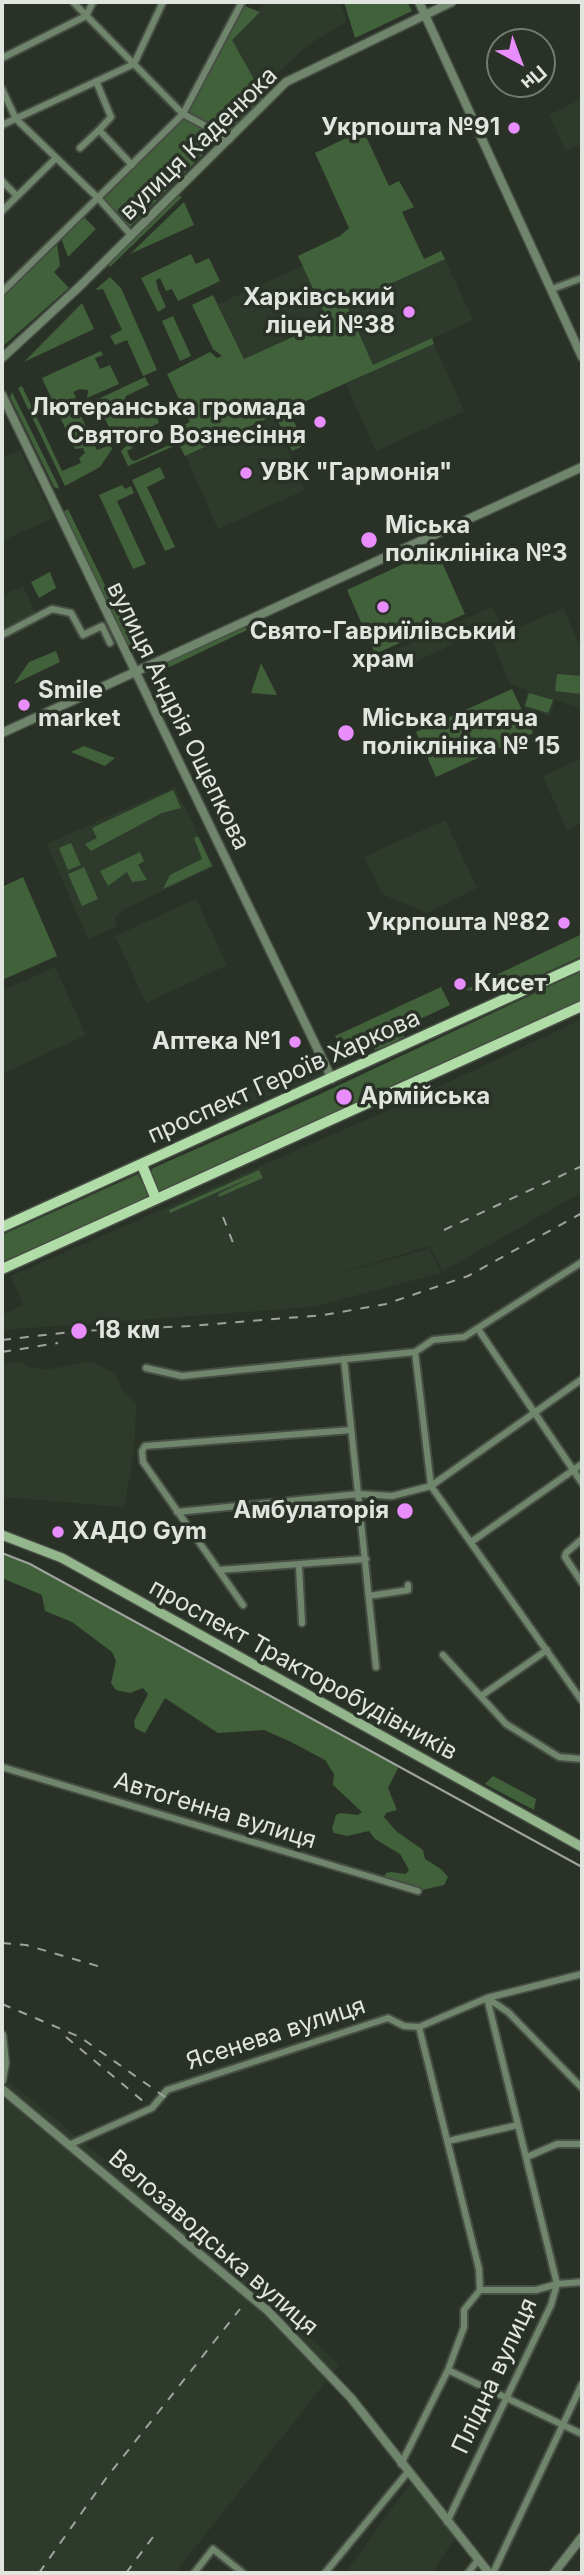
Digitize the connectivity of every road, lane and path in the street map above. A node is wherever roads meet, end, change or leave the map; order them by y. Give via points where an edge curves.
1 (73, 2) edge
2 (93, 2) edge
3 (163, 2) edge
4 (242, 2) edge
5 (419, 2) edge
6 (452, 2) edge
7 (425, 15) junction
8 (86, 16) junction
9 (2, 58) edge
10 (134, 64) junction
11 (96, 81) junction
12 (2, 89) edge
13 (183, 114) junction
14 (16, 119) junction
15 (2, 125) edge
16 (99, 131) junction
17 (230, 139) junction
18 (80, 148) dead end
19 (56, 158) junction
20 (132, 165) junction
21 (2, 181) edge
22 (17, 196) junction
23 (99, 199) junction
24 (2, 211) edge
25 (132, 236) junction
26 (582, 278) edge
27 (552, 289) junction
28 (2, 292) edge
29 (582, 357) edge
30 (2, 358) edge
31 (2, 395) edge
32 (582, 467) edge
33 (2, 635) edge
34 (110, 642) dead end
35 (135, 672) junction
36 (2, 733) edge
37 (582, 964) edge
38 (582, 1006) edge
39 (332, 1079) junction
40 (142, 1165) junction
41 (156, 1199) junction
42 (2, 1227) edge
43 (582, 1262) edge
44 (2, 1269) edge
45 (478, 1329) junction
46 (415, 1352) junction
47 (344, 1359) junction
48 (145, 1368) dead end
49 (582, 1379) edge
50 (533, 1414) junction
51 (351, 1430) junction
52 (582, 1464) edge
53 (574, 1470) junction
54 (582, 1483) edge
55 (431, 1486) junction
56 (359, 1494) junction
57 (177, 1512) junction
58 (2, 1535) edge
59 (582, 1539) edge
60 (471, 1542) junction
61 (366, 1559) junction
62 (299, 1566) junction
63 (219, 1570) junction
64 (582, 1583) edge
65 (408, 1585) dead end
66 (369, 1596) junction
67 (243, 1605) dead end
68 (302, 1623) dead end
69 (547, 1650) junction
70 (443, 1655) dead end
71 (376, 1667) dead end
72 (481, 1696) junction
73 (582, 1701) edge
74 (582, 1759) edge
75 (2, 1768) edge
76 (582, 1847) edge
77 (418, 1891) dead end
78 (579, 1975) edge
79 (582, 1984) edge
80 (487, 1998) junction
81 (419, 2027) junction
82 (2, 2035) edge
83 (2, 2080) edge
84 (582, 2088) edge
85 (2, 2089) edge
86 (518, 2125) junction
87 (448, 2141) junction
88 (71, 2144) junction
89 (582, 2144) edge
90 (527, 2157) junction
91 (582, 2282) edge
92 (557, 2284) junction
93 (480, 2290) junction
94 (448, 2370) junction
95 (582, 2385) edge
96 (508, 2398) junction
97 (563, 2426) junction
98 (582, 2434) edge
99 (401, 2464) junction
100 (407, 2473) junction
101 (447, 2522) junction
102 (582, 2537) edge
103 (478, 2560) junction
104 (194, 2573) edge
105 (243, 2573) edge
106 (325, 2573) edge
107 (468, 2573) edge
108 (491, 2573) edge
109 (554, 2573) edge

1 - 8 street
2 - 8 street
3 - 10 street
4 - 13 street, вулиця Каденюка
5 - 7 street
6 - 7 street, вулиця Каденюка
7 - 17 street, вулиця Каденюка via 286,82
7 - 27 street
8 - 9 street
8 - 10 street
10 - 11 street
10 - 13 street
11 - 14 street
11 - 16 street via 111,117
12 - 14 street
13 - 17 street
13 - 20 street, вулиця Каденюка
14 - 15 street
14 - 19 street
16 - 18 street
16 - 20 street
17 - 25 street, вулиця Каденюка
19 - 22 street
19 - 23 street
20 - 23 street, вулиця Каденюка
21 - 22 street
22 - 24 street
23 - 25 street
23 - 28 street, вулиця Каденюка
25 - 30 street, вулиця Каденюка
26 - 27 street
27 - 29 street
31 - 35 street, вулиця Андрія Ощепкова
32 - 35 street
33 - 34 street via 52,610 71,613 83,635 102,626
35 - 36 street
35 - 39 street, вулиця Андрія Ощепкова
37 - 39 main road, проспект Героїв Харкова
38 - 41 main road
39 - 40 main road, проспект Героїв Харкова
40 - 41 main road
40 - 42 main road, проспект Героїв Харкова
41 - 44 main road
43 - 45 street
45 - 46 street via 464,1337 433,1340
45 - 50 street
46 - 47 street
46 - 55 street
47 - 48 street via 182,1376
47 - 51 street
49 - 50 street
50 - 53 street
50 - 55 street
51 - 56 street
51 - 57 street via 145,1446 143,1462
52 - 53 street
53 - 54 street
53 - 60 street
55 - 56 street via 392,1496
55 - 60 street
56 - 57 street
56 - 61 street
57 - 63 street
58 - 76 main road, проспект Тракторобудівників via 62,1558
59 - 64 street via 565,1557
60 - 69 street
61 - 62 street
61 - 66 street
62 - 63 street
62 - 68 street
63 - 67 street
65 - 66 street via 408,1590
66 - 71 street
69 - 72 street
69 - 73 street
70 - 72 street
72 - 74 street via 506,1724 559,1757
75 - 77 street, Автоґенна вулиця
78 - 79 street
78 - 80 street
80 - 81 street
80 - 84 street via 509,2012
80 - 86 street, Плідна вулиця
81 - 87 street
81 - 88 street, Ясенева вулиця via 388,2018 167,2090 152,2108
82 - 83 street
85 - 88 street, Велозаводська вулиця
86 - 87 street
86 - 90 street, Плідна вулиця
87 - 93 street
88 - 99 street, Велозаводська вулиця via 268,2311 351,2398
89 - 90 street via 557,2144
90 - 92 street, Плідна вулиця
91 - 92 street
92 - 93 street via 536,2290
92 - 96 street, Плідна вулиця
93 - 94 street via 464,2310 464,2327
94 - 96 street
94 - 99 street
95 - 97 street
96 - 97 street
96 - 101 street, Плідна вулиця
97 - 98 street
97 - 108 street
99 - 100 street, Велозаводська вулиця
100 - 101 street, Велозаводська вулиця
100 - 106 street
101 - 103 street, Велозаводська вулиця
102 - 109 street
103 - 107 street
103 - 108 street, Велозаводська вулиця
104 - 105 street via 213,2550

